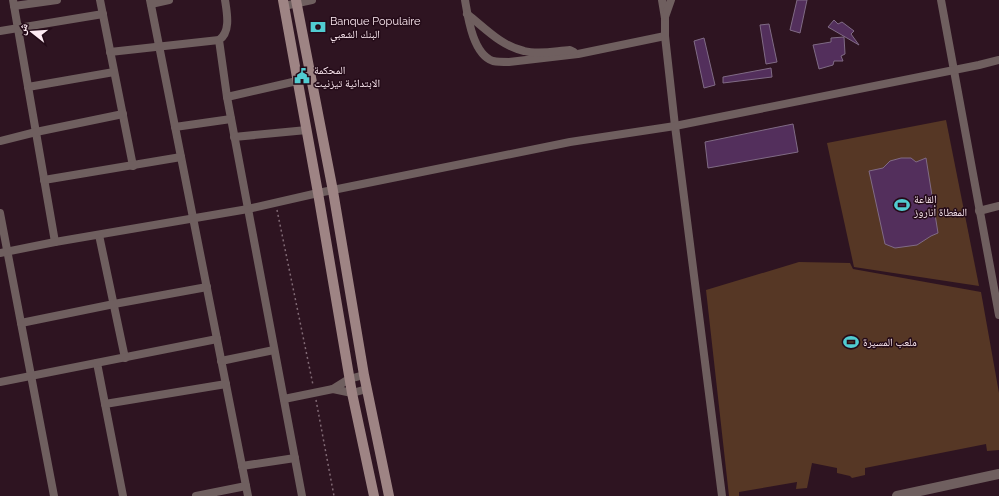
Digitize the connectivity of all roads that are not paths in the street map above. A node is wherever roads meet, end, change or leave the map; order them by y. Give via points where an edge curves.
1 (57, 0) edge
2 (100, 0) edge
3 (169, 0) edge
4 (225, 0) edge
5 (312, 0) edge
6 (465, 0) edge
7 (662, 0) edge
8 (671, 0) edge
9 (941, 0) edge
10 (151, 2) edge
11 (297, 2) edge
12 (14, 3) edge
13 (283, 3) edge
14 (102, 14) junction
15 (467, 14) junction
16 (664, 18) junction
17 (18, 28) junction
18 (0, 31) edge
19 (665, 36) junction
20 (219, 40) junction
21 (159, 46) junction
22 (524, 51) junction
23 (110, 52) junction
24 (578, 54) junction
25 (523, 60) junction
26 (999, 60) edge
27 (954, 70) junction
28 (114, 72) junction
29 (297, 81) junction
30 (28, 87) junction
31 (226, 97) junction
32 (123, 114) junction
33 (231, 119) junction
34 (675, 126) junction
35 (175, 127) junction
36 (307, 130) junction
37 (36, 132) junction
38 (234, 137) junction
39 (0, 141) edge
40 (181, 157) junction
41 (133, 166) junction
42 (44, 180) junction
43 (333, 191) junction
44 (318, 193) junction
45 (999, 206) edge
46 (248, 209) junction
47 (979, 211) junction
48 (0, 213) edge
49 (193, 218) junction
50 (99, 235) junction
51 (55, 242) junction
52 (4, 252) edge
53 (207, 287) junction
54 (114, 304) junction
55 (999, 315) edge
56 (21, 323) junction
57 (217, 339) junction
58 (274, 350) junction
59 (125, 358) junction
60 (221, 361) junction
61 (97, 363) junction
62 (364, 375) junction
63 (31, 376) junction
64 (349, 379) junction
65 (0, 382) edge
66 (226, 384) junction
67 (333, 389) junction
68 (367, 389) junction
69 (352, 393) junction
70 (284, 399) junction
71 (105, 404) junction
72 (295, 458) junction
73 (242, 466) junction
74 (999, 474) edge
75 (246, 486) junction
76 (932, 492) edge
77 (54, 496) edge
78 (123, 496) edge
79 (197, 496) edge
80 (248, 496) edge
81 (302, 496) edge
82 (374, 496) edge
83 (389, 496) edge
84 (722, 496) edge
85 (897, 496) edge

1 - 12 street
2 - 14 street
3 - 10 street
4 - 20 street via 226,29
5 - 11 street
6 - 15 street
7 - 16 street
8 - 16 street
9 - 27 street
10 - 21 street
11 - 13 street
11 - 43 main road
12 - 17 street
13 - 29 main road
14 - 17 street
14 - 23 street
15 - 22 street via 497,39
15 - 25 street via 473,36 485,56 501,62
16 - 19 street
17 - 18 street
17 - 30 street
19 - 24 street
19 - 34 street
20 - 21 street
20 - 31 street
21 - 23 street
21 - 35 street
22 - 24 street via 570,50
22 - 25 street
23 - 28 street
24 - 25 street
26 - 27 street
27 - 34 street
27 - 47 street
28 - 30 street
28 - 32 street
29 - 31 street
29 - 36 main road
30 - 37 street
31 - 33 street
32 - 37 street
32 - 41 street
33 - 35 street
33 - 38 street
34 - 43 street via 570,142
34 - 84 street
35 - 40 street
36 - 38 street
36 - 44 main road
37 - 39 street
37 - 42 street
38 - 46 street
40 - 41 street
40 - 49 street
41 - 42 street
42 - 51 street
43 - 44 street
43 - 62 main road
44 - 46 street
44 - 64 main road
45 - 47 street
46 - 49 street
46 - 58 street
47 - 55 street
48 - 52 street
49 - 50 street
49 - 53 street
50 - 51 street
50 - 54 street
51 - 52 street
52 - 56 street
53 - 54 street
53 - 57 street
54 - 56 street
54 - 59 street
56 - 63 street
57 - 59 street
57 - 60 street
58 - 60 street
58 - 70 street
59 - 61 street
60 - 66 street
61 - 63 street
61 - 71 street
62 - 64 street
62 - 68 main road
63 - 65 street
63 - 77 street
64 - 67 street
64 - 69 main road
66 - 71 street
66 - 73 street
67 - 69 street
67 - 70 street
68 - 69 street
68 - 83 main road
69 - 82 main road
70 - 72 street
71 - 78 street
72 - 73 street
72 - 81 street
73 - 75 street
74 - 76 street
75 - 79 street
75 - 80 street
76 - 85 street

